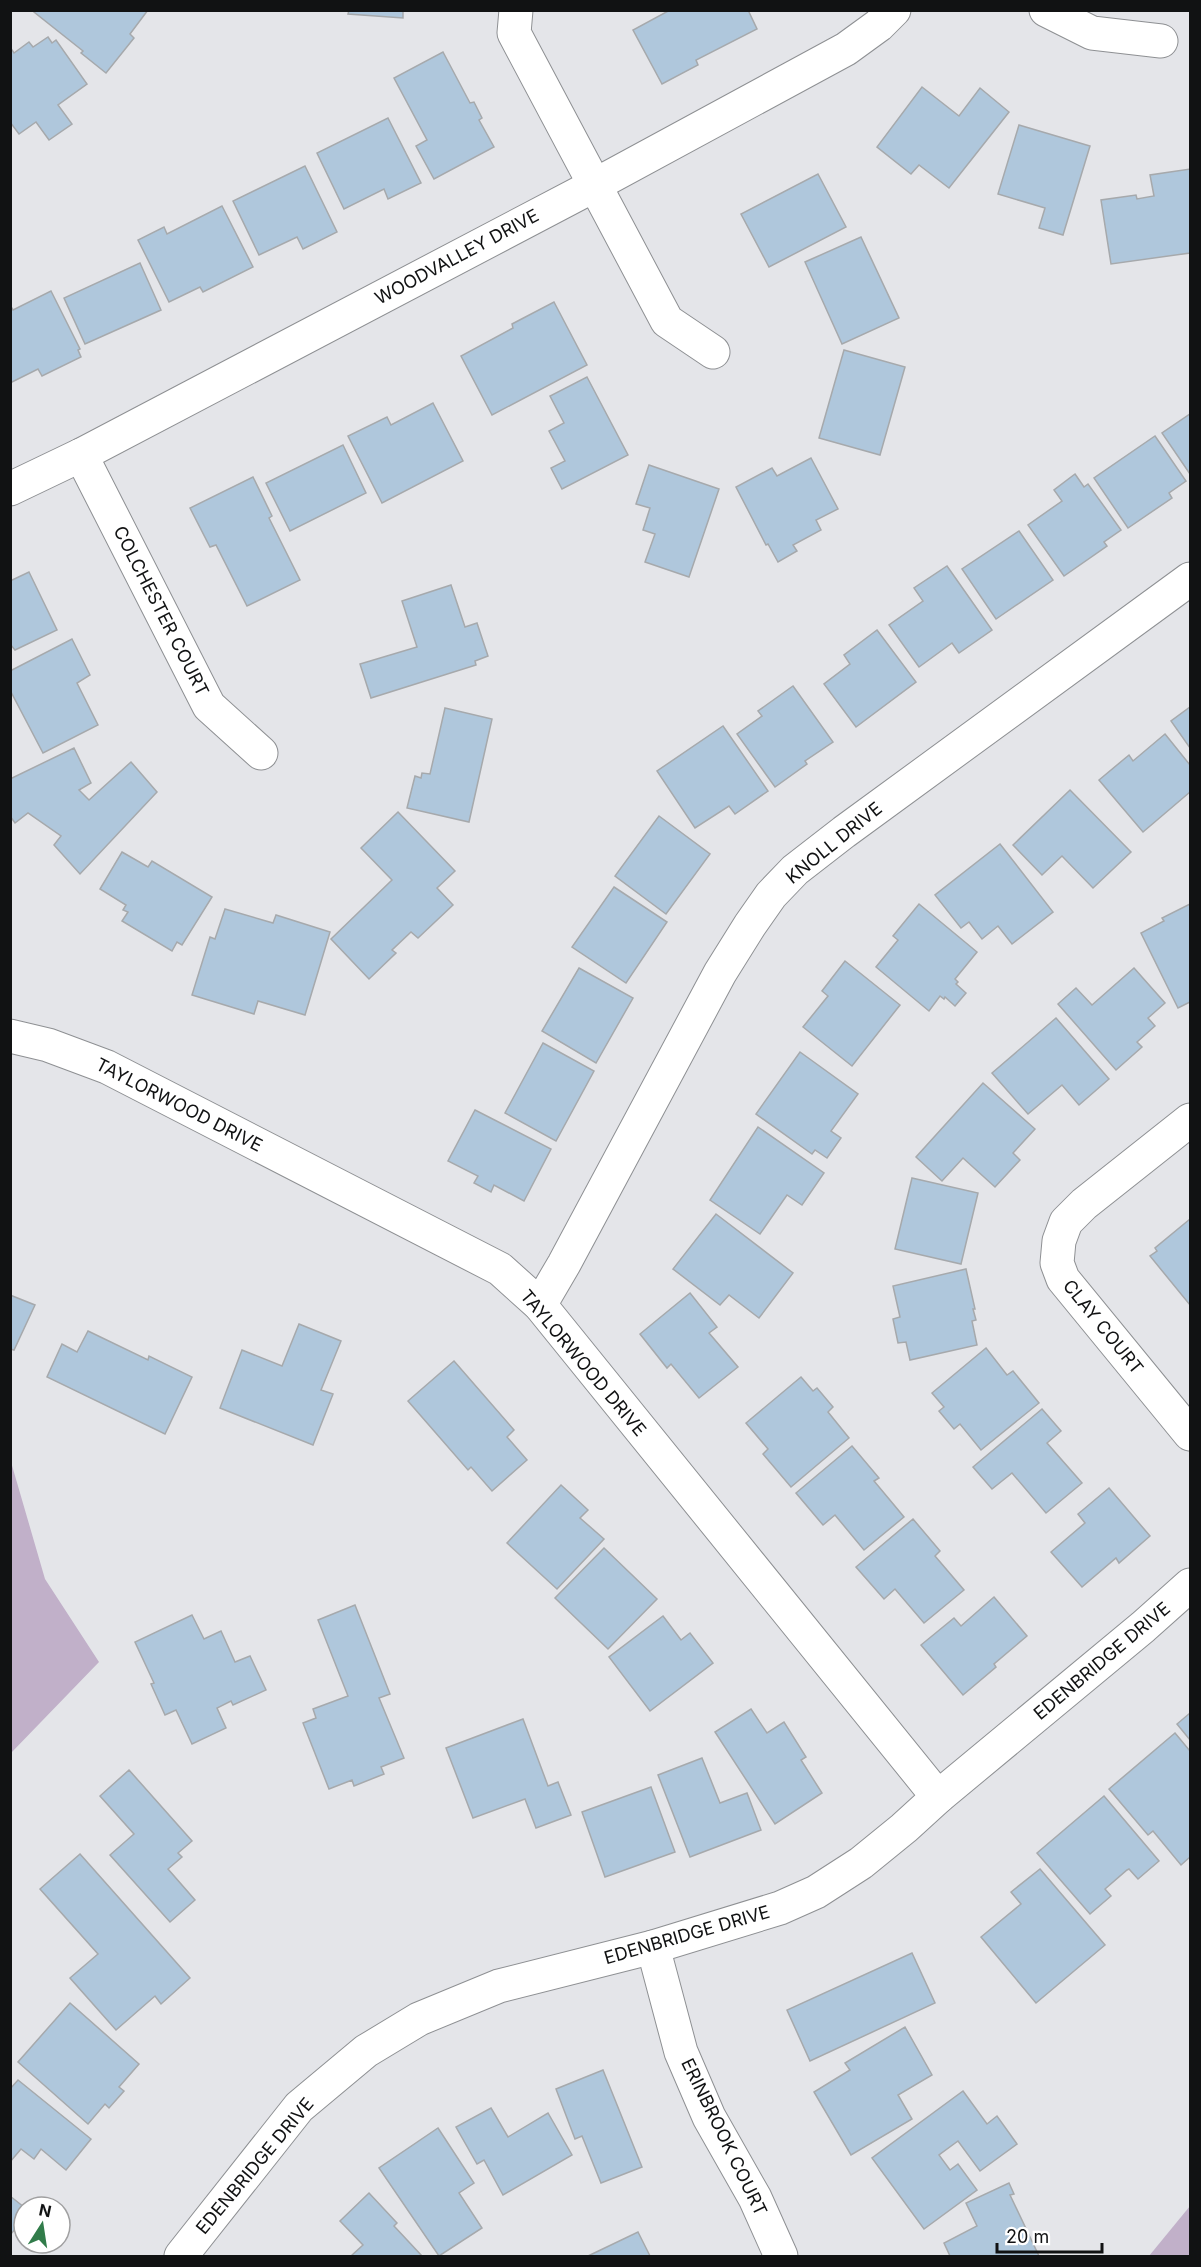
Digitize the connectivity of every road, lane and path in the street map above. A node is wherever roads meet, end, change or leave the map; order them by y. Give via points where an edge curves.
1 (516, 10) edge
2 (894, 10) edge
3 (1046, 10) edge
4 (1161, 41) dead end
5 (595, 185) junction
6 (713, 352) dead end
7 (81, 454) junction
8 (10, 489) edge
9 (1191, 579) edge
10 (261, 753) dead end
11 (10, 1036) edge
12 (1191, 1120) edge
13 (540, 1305) junction
14 (1191, 1434) edge
15 (1191, 1585) edge
16 (938, 1797) junction
17 (653, 1947) junction
18 (181, 2256) edge
19 (781, 2256) edge

1 - 5 street via 514,33
2 - 5 street, WOODVALLEY DRIVE via 846,49
3 - 4 street via 1092,33
5 - 6 street via 667,321
5 - 7 street, WOODVALLEY DRIVE
7 - 8 street, WOODVALLEY DRIVE
7 - 10 street, COLCHESTER COURT via 210,706
9 - 13 street, KNOLL DRIVE via 844,832 795,870 771,895 720,974
11 - 13 street, TAYLORWOOD DRIVE via 48,1045 117,1071 500,1269
12 - 14 street, CLAY COURT via 1066,1222 1057,1263 1063,1279
13 - 16 street, TAYLORWOOD DRIVE
15 - 16 street, EDENBRIDGE DRIVE
16 - 17 street, EDENBRIDGE DRIVE via 861,1863 816,1893
17 - 18 street, EDENBRIDGE DRIVE via 499,1986 419,2019 366,2051 299,2107
17 - 19 street, ERINBROOK COURT via 681,2052 709,2117 755,2198

